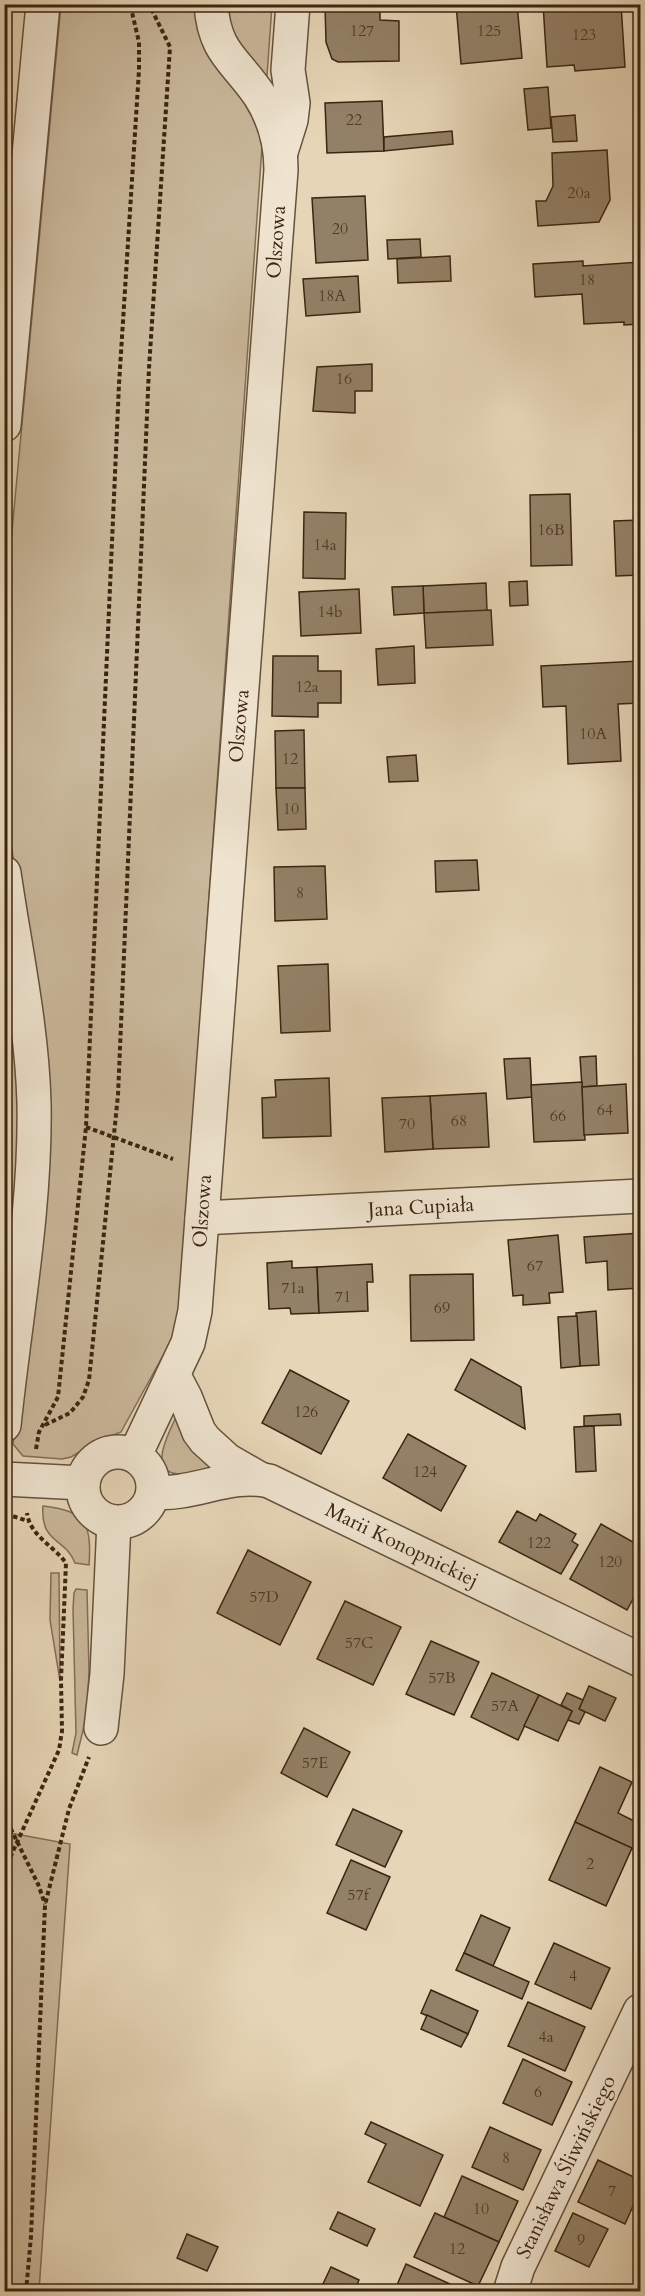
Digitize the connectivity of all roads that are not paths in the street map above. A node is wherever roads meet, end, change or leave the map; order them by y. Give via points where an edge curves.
1 (44, 4) edge
2 (211, 4) edge
3 (293, 4) edge
4 (281, 153) junction
5 (4, 425) edge
6 (4, 873) edge
7 (640, 1196) edge
8 (202, 1218) junction
9 (174, 1376) junction
10 (4, 1425) edge
11 (135, 1455) junction
12 (4, 1479) edge
13 (260, 1479) junction
14 (83, 1483) junction
15 (154, 1492) junction
16 (114, 1522) junction
17 (640, 1660) edge
18 (101, 1728) road end
19 (640, 2011) edge
20 (510, 2292) edge

1 - 5 street
2 - 4 street, Olszowa via 218,39 266,105
3 - 4 street via 288,70 293,103
4 - 8 street, Olszowa
6 - 10 street via 31,1052 34,1105 24,1258
7 - 8 street, Jana Cupiała
8 - 9 street, Olszowa via 195,1311 188,1343
9 - 11 street, Olszowa
9 - 13 street via 199,1432 227,1460
11 - 14 street via 124,1451 101,1455 86,1472
11 - 15 street via 150,1470
12 - 14 street
13 - 15 street, Marii Konopnickiej
13 - 17 street, Marii Konopnickiej
14 - 16 street via 84,1497 91,1509
15 - 16 street via 136,1518
16 - 18 street
19 - 20 street, Stanisława Śliwińskiego via 518,2267

